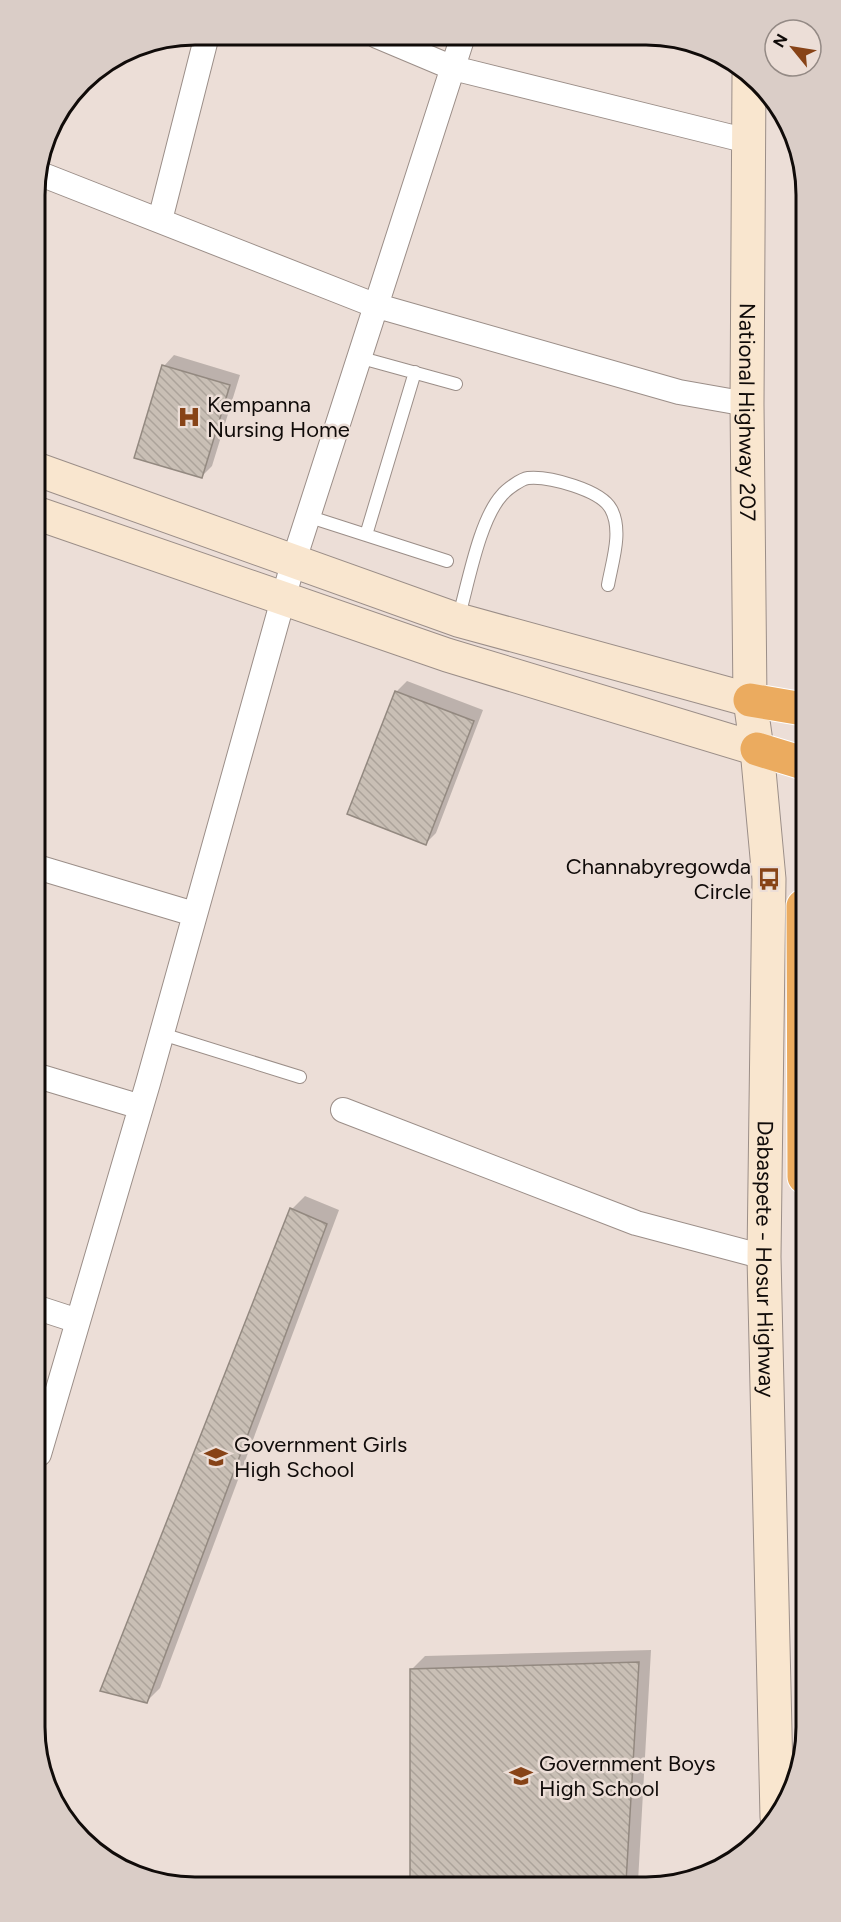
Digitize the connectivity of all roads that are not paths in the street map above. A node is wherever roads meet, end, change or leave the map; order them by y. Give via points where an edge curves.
1 (204, 45) edge
2 (398, 45) edge
3 (460, 45) edge
4 (453, 68) junction
5 (749, 86) edge
6 (748, 141) junction
7 (46, 176) edge
8 (160, 220) junction
9 (374, 305) junction
10 (358, 357) junction
11 (415, 372) junction
12 (456, 384) dead end
13 (747, 404) junction
14 (45, 472) edge
15 (45, 516) edge
16 (307, 516) junction
17 (366, 535) junction
18 (294, 560) junction
19 (447, 561) dead end
20 (608, 585) dead end
21 (284, 596) junction
22 (458, 620) junction
23 (750, 700) junction
24 (796, 708) edge
25 (757, 749) junction
26 (796, 761) edge
27 (45, 869) edge
28 (194, 914) junction
29 (162, 1034) junction
30 (300, 1077) dead end
31 (45, 1078) edge
32 (141, 1107) junction
33 (343, 1110) dead end
34 (764, 1257) junction
35 (45, 1310) edge
36 (78, 1321) junction
37 (45, 1434) edge
38 (777, 1801) edge

1 - 8 street
2 - 4 street
3 - 4 street
4 - 6 street
4 - 9 street
5 - 6 street, National Highway 207
6 - 13 street, National Highway 207
7 - 8 street
8 - 9 street
9 - 10 street
9 - 13 street via 679,392
10 - 11 lane
10 - 16 street
11 - 12 lane
11 - 17 lane
13 - 23 street, National Highway 207
14 - 18 street
15 - 21 street
16 - 17 lane
16 - 18 street
17 - 19 lane
18 - 21 street
18 - 22 street
20 - 22 lane via 617,527 610,508 597,494 548,479 526,478 502,494 487,518
21 - 25 street via 447,655
21 - 28 street
22 - 23 street
23 - 24 highway
23 - 25 street, National Highway 207
25 - 26 highway
25 - 34 street, Dabaspete - Hosur Highway via 769,879
27 - 28 street
28 - 29 street
29 - 30 lane
29 - 32 street
31 - 32 street
32 - 36 street
33 - 34 street via 636,1223
34 - 38 street, Dabaspete - Hosur Highway
35 - 36 street
36 - 37 street

